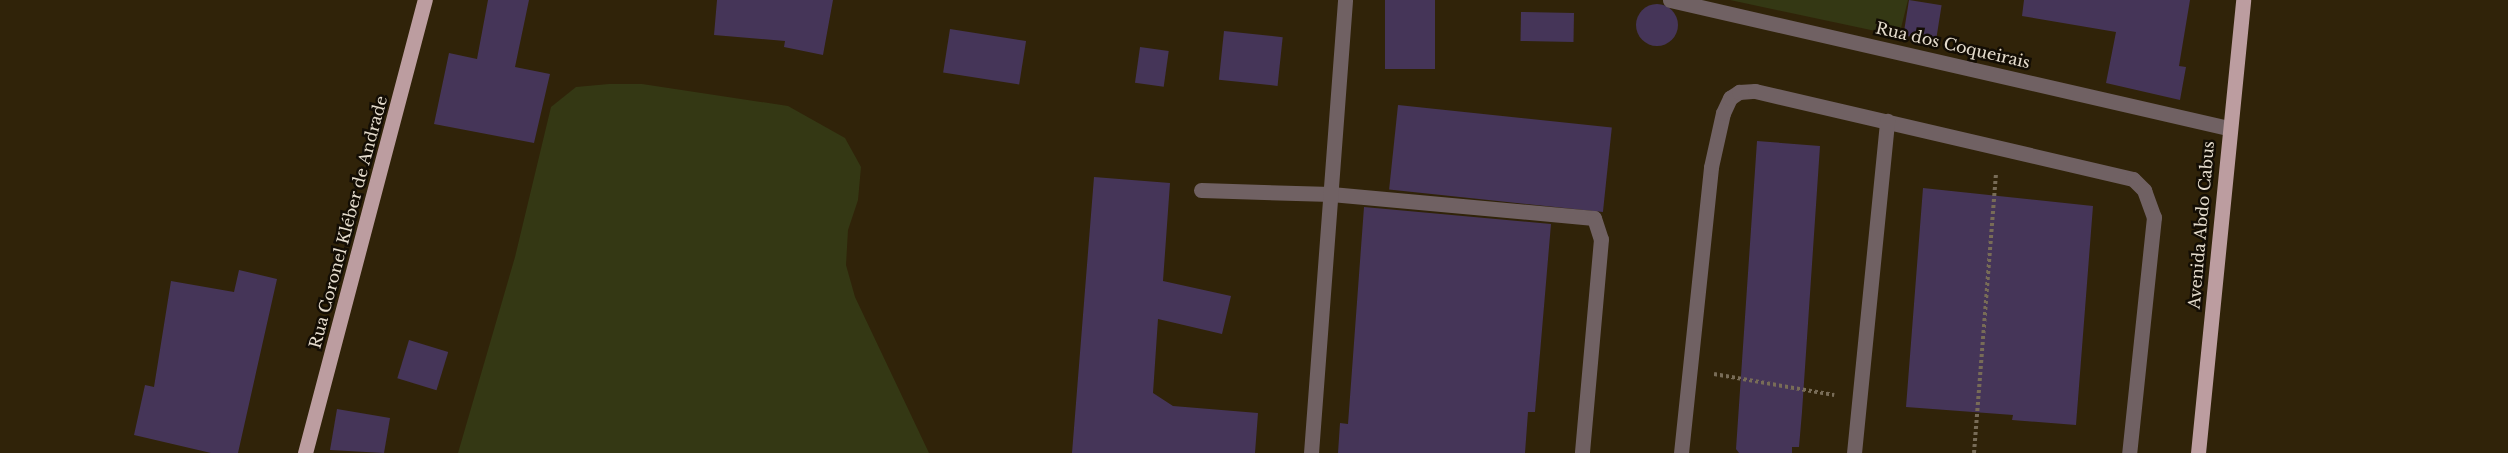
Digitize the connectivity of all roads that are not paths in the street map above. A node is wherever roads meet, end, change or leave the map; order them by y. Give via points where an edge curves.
1 (425, 0) edge
2 (1345, 0) edge
3 (1670, 0) edge
4 (2243, 0) edge
5 (1887, 121) junction
6 (2228, 128) junction
7 (1201, 190) dead end
8 (1331, 194) junction
9 (305, 453) edge
10 (1311, 453) edge
11 (1581, 453) edge
12 (1681, 453) edge
13 (1854, 453) edge
14 (2129, 453) edge
15 (2198, 453) edge

1 - 9 main road, Rua Coronel Kléber de Andrade
2 - 8 street
3 - 6 street, Rua dos Coqueirais
4 - 6 main road, Avenida Abdo Cabus
5 - 12 street via 1755,91 1739,92 1730,98 1711,167
5 - 13 street
5 - 14 street via 2115,172 2133,179 2152,203 2154,217
6 - 15 main road, Avenida Abdo Cabus
7 - 8 street
8 - 10 street
8 - 11 street via 1594,218 1601,239

